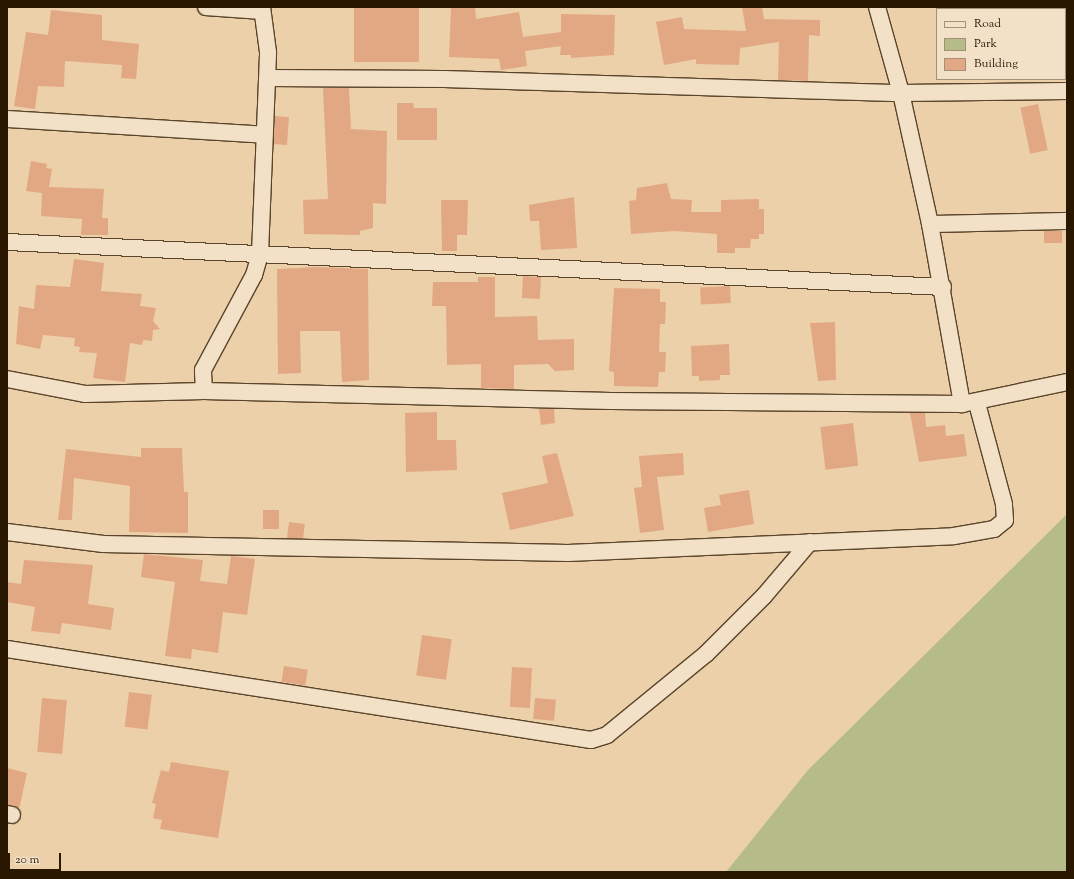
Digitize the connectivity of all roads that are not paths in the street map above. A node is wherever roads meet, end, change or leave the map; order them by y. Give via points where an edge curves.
1 (206, 7) edge
2 (877, 7) edge
3 (261, 9) edge
4 (268, 78) junction
5 (1067, 91) edge
6 (901, 92) junction
7 (7, 119) edge
8 (265, 135) junction
9 (1067, 221) edge
10 (930, 224) junction
11 (7, 242) edge
12 (260, 254) junction
13 (943, 287) junction
14 (7, 379) edge
15 (1067, 382) edge
16 (204, 391) junction
17 (970, 403) junction
18 (7, 532) edge
19 (810, 542) junction
20 (7, 649) edge

1 - 3 street
2 - 6 street
3 - 4 street via 268,52
4 - 6 street via 444,79
4 - 8 street
5 - 6 street
6 - 10 street
7 - 8 street
8 - 12 street
9 - 10 street
10 - 13 street
11 - 12 street
12 - 13 street
12 - 16 street via 254,275 203,370
13 - 17 street
14 - 16 street via 85,394
15 - 17 street
16 - 17 street via 611,401
17 - 19 street via 1004,504 1005,520 994,529 936,539
18 - 19 street via 103,544 568,553
19 - 20 street via 764,596 706,654 607,735 591,740

